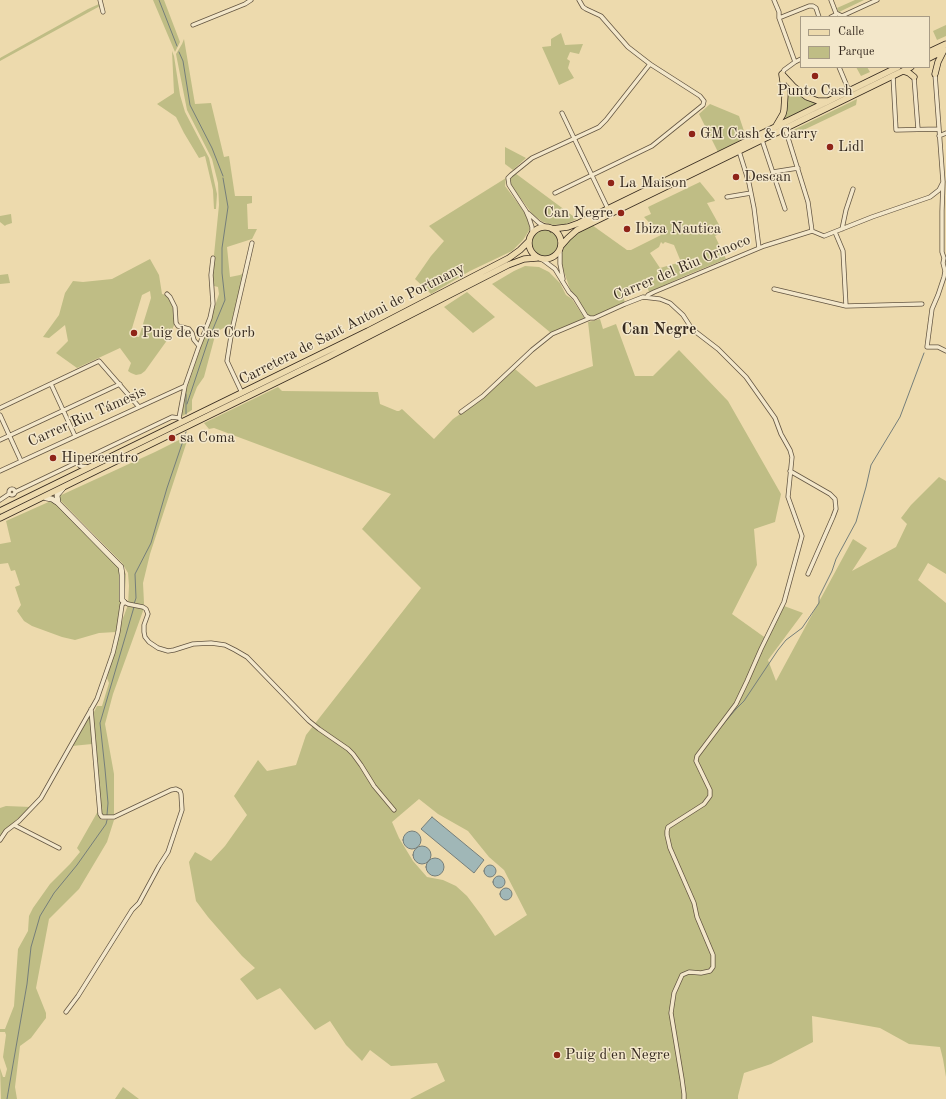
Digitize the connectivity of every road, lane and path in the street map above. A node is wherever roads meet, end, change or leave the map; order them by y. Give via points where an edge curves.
1 (100, 0) edge
2 (251, 0) edge
3 (579, 0) edge
4 (774, 0) edge
5 (831, 0) edge
6 (877, 0) edge
7 (103, 12) dead end
8 (838, 14) junction
9 (819, 16) edge
10 (833, 16) edge
11 (779, 18) junction
12 (193, 25) dead end
13 (946, 44) edge
14 (945, 50) edge
15 (930, 55) edge
16 (930, 56) edge
17 (930, 58) edge
18 (800, 60) edge
19 (795, 62) junction
20 (650, 64) junction
21 (839, 68) edge
22 (914, 68) edge
23 (900, 69) edge
24 (782, 74) junction
25 (935, 74) junction
26 (893, 76) junction
27 (914, 77) junction
28 (799, 91) junction
29 (849, 91) junction
30 (785, 94) junction
31 (830, 101) junction
32 (562, 113) dead end
33 (775, 128) junction
34 (785, 128) junction
35 (918, 129) junction
36 (939, 129) junction
37 (946, 133) edge
38 (940, 136) junction
39 (574, 138) junction
40 (762, 140) junction
41 (739, 151) junction
42 (798, 168) junction
43 (773, 172) junction
44 (592, 176) junction
45 (945, 182) edge
46 (853, 189) dead end
47 (751, 193) junction
48 (555, 194) dead end
49 (727, 198) dead end
50 (608, 209) junction
51 (785, 209) dead end
52 (526, 211) junction
53 (549, 228) junction
54 (842, 229) junction
55 (812, 231) junction
56 (835, 232) junction
57 (532, 234) junction
58 (529, 241) junction
59 (252, 243) dead end
60 (560, 248) junction
61 (759, 248) junction
62 (213, 258) dead end
63 (540, 259) junction
64 (564, 284) junction
65 (774, 289) dead end
66 (167, 294) dead end
67 (647, 297) junction
68 (922, 304) dead end
69 (846, 306) junction
70 (590, 318) junction
71 (199, 346) junction
72 (946, 352) edge
73 (51, 384) junction
74 (120, 384) junction
75 (185, 386) junction
76 (242, 393) junction
77 (139, 407) junction
78 (0, 408) edge
79 (63, 410) junction
80 (461, 412) dead end
81 (0, 415) edge
82 (181, 420) junction
83 (9, 435) junction
84 (75, 436) junction
85 (0, 440) edge
86 (21, 460) junction
87 (77, 462) junction
88 (89, 467) junction
89 (0, 471) edge
90 (790, 471) junction
91 (65, 486) junction
92 (46, 498) joint
93 (0, 500) edge
94 (58, 503) junction
95 (18, 509) junction
96 (0, 511) edge
97 (0, 518) edge
98 (808, 574) dead end
99 (126, 603) junction
100 (91, 708) junction
101 (394, 810) dead end
102 (14, 825) junction
103 (0, 840) edge
104 (59, 848) dead end
105 (66, 1012) dead end
106 (684, 1099) edge

1 - 7 street
2 - 12 street
3 - 20 street via 583,7 601,16 628,47
4 - 11 street
5 - 8 street
6 - 8 street via 844,16
8 - 10 street
9 - 11 street via 816,8 809,6
11 - 19 street
13 - 15 main road
14 - 16 main road
14 - 25 main road
17 - 25 main road
18 - 19 street
19 - 24 street
20 - 39 street via 606,120
20 - 44 street via 700,96 704,101 703,105 652,146
21 - 29 street
22 - 27 main road
23 - 26 main road
23 - 27 main road
23 - 29 main road
24 - 28 main road
24 - 30 main road
25 - 36 street
26 - 34 main road
26 - 35 street via 896,130
27 - 35 street
28 - 30 main road via 792,90
28 - 31 main road via 812,99
29 - 31 main road
30 - 33 main road via 783,114
31 - 33 main road
32 - 39 street
33 - 50 main road
34 - 40 main road
34 - 42 street
35 - 36 street
36 - 38 street
37 - 38 street
38 - 45 street
39 - 44 street
39 - 52 street via 532,158 508,178 509,185
40 - 41 main road
40 - 43 street
41 - 47 street
41 - 60 main road via 577,230
42 - 43 street
42 - 55 street via 808,202
43 - 51 street
44 - 48 street
44 - 50 street
45 - 54 street via 930,197
45 - 72 street via 942,211 942,252 945,271 932,309 927,347 938,347
46 - 54 street
47 - 49 street
47 - 61 street
50 - 53 main road via 575,225
52 - 53 street
52 - 57 street
53 - 57 main road via 538,228
53 - 60 main road via 560,236
54 - 56 street
55 - 56 street via 824,236
55 - 61 street, Carrer del Riu Orinoco
56 - 69 street via 843,251
57 - 58 main road
58 - 63 main road via 530,251
58 - 76 main road, Carretera de Sant Antoni de Portmany via 509,258
59 - 76 street via 227,361
60 - 63 main road via 551,258
60 - 64 street
61 - 67 street, Carrer del Riu Orinoco via 660,289
62 - 71 street via 213,304
63 - 64 street via 555,270
63 - 91 main road, Carretera de Sant Antoni de Portmany via 524,259 508,265 363,340
64 - 70 street
65 - 69 street
66 - 71 street via 175,307 176,323 189,329
67 - 70 street, Carrer del Riu Orinoco
67 - 90 street via 670,303 684,315 692,329 718,349 746,377 775,418 780,434 790,450
68 - 69 street
70 - 80 street, Carrer del Riu Orinoco via 552,334 483,396
71 - 75 street
73 - 74 street via 99,361
73 - 78 street
73 - 79 street
74 - 77 street
74 - 79 street
75 - 77 street, Carrer Riu Támesis
75 - 82 street
76 - 82 main road, Carretera de Sant Antoni de Portmany
77 - 84 street, Carrer Riu Támesis
79 - 83 street
79 - 84 street
81 - 83 street
82 - 87 street via 172,417
82 - 88 main road, Carretera de Sant Antoni de Portmany
83 - 85 street
83 - 86 street
84 - 86 street, Carrer Riu Támesis
86 - 89 street, Carrer Riu Támesis
87 - 88 street via 80,466
87 - 93 street
88 - 96 main road, Carretera de Sant Antoni de Portmany
90 - 98 street via 830,494 836,509
90 - 106 street via 788,497 802,536 784,602 736,704 697,756 696,762 710,790 710,796 704,804 668,827 670,848 713,955 713,967 710,972 689,972 682,975 674,993 671,1013
91 - 94 street via 57,495
91 - 95 main road, Carretera de Sant Antoni de Portmany
92 - 94 street
92 - 95 street
94 - 99 street via 121,567 122,600
95 - 97 main road, Carretera de Sant Antoni de Portmany
99 - 100 street via 122,605 113,653
99 - 101 street via 145,608 148,614 144,625 145,637 158,648 168,651 193,644 211,643 235,650 247,658 309,721 353,754
100 - 102 street via 41,798
100 - 105 street via 102,817 114,817 176,789 181,794 182,810 168,852 139,903
102 - 103 street
102 - 104 street

